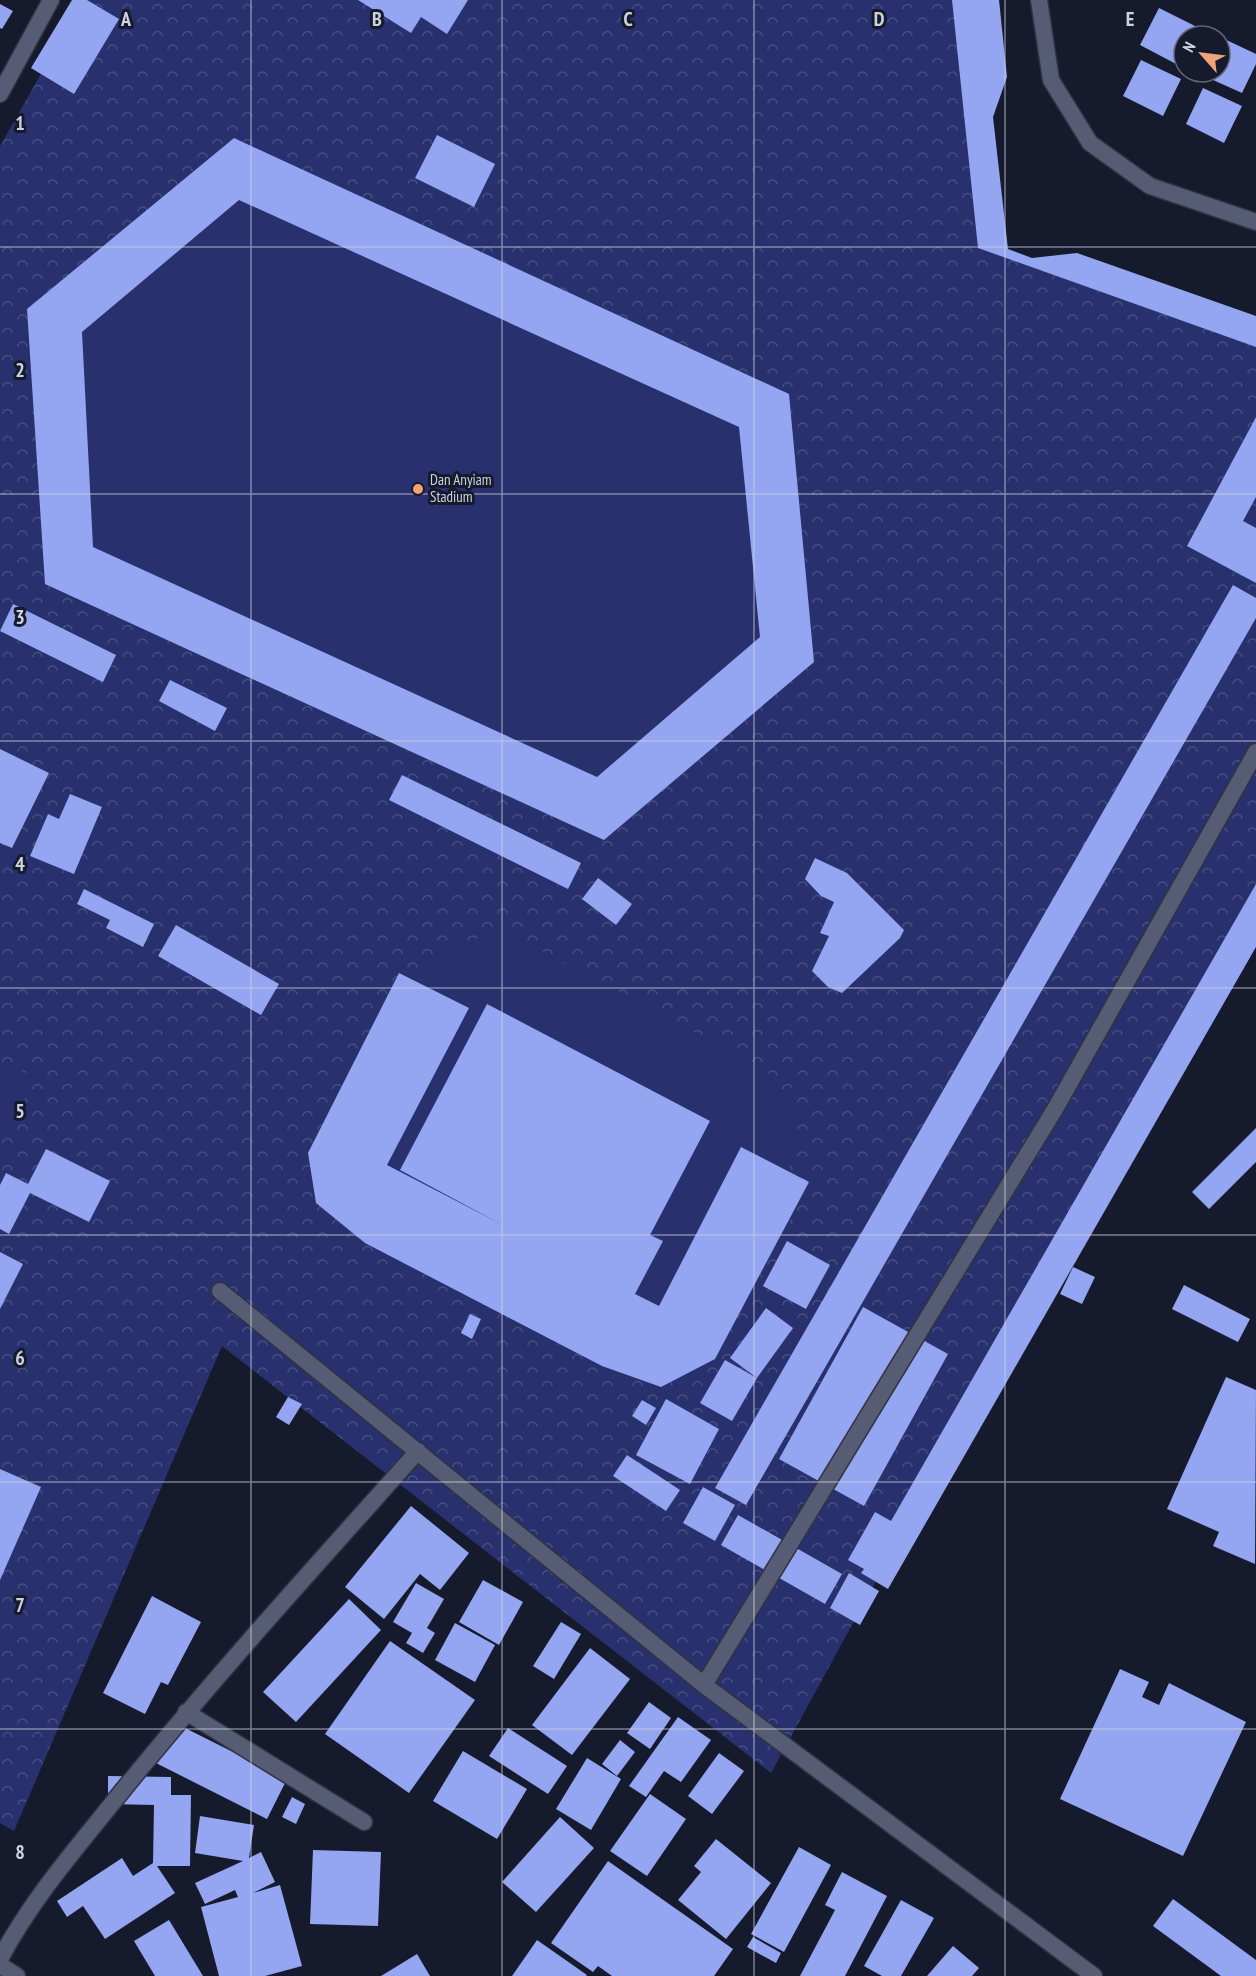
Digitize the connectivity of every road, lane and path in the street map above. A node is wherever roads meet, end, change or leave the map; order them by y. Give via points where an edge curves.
1 (1039, 0) edge
2 (46, 2) edge
3 (0, 94) edge
4 (1256, 222) edge
5 (1256, 752) edge
6 (220, 1291) dead end
7 (418, 1451) junction
8 (704, 1685) junction
9 (186, 1712) junction
10 (364, 1822) dead end
11 (0, 1959) edge
12 (0, 1965) edge
13 (17, 1976) edge
14 (1094, 1976) edge

1 - 4 street via 1051,80 1090,142 1150,186
2 - 3 street
5 - 8 street via 1055,1109
6 - 7 street
7 - 8 street
7 - 9 street
8 - 14 street
9 - 10 street
9 - 11 street via 45,1886
12 - 13 street

